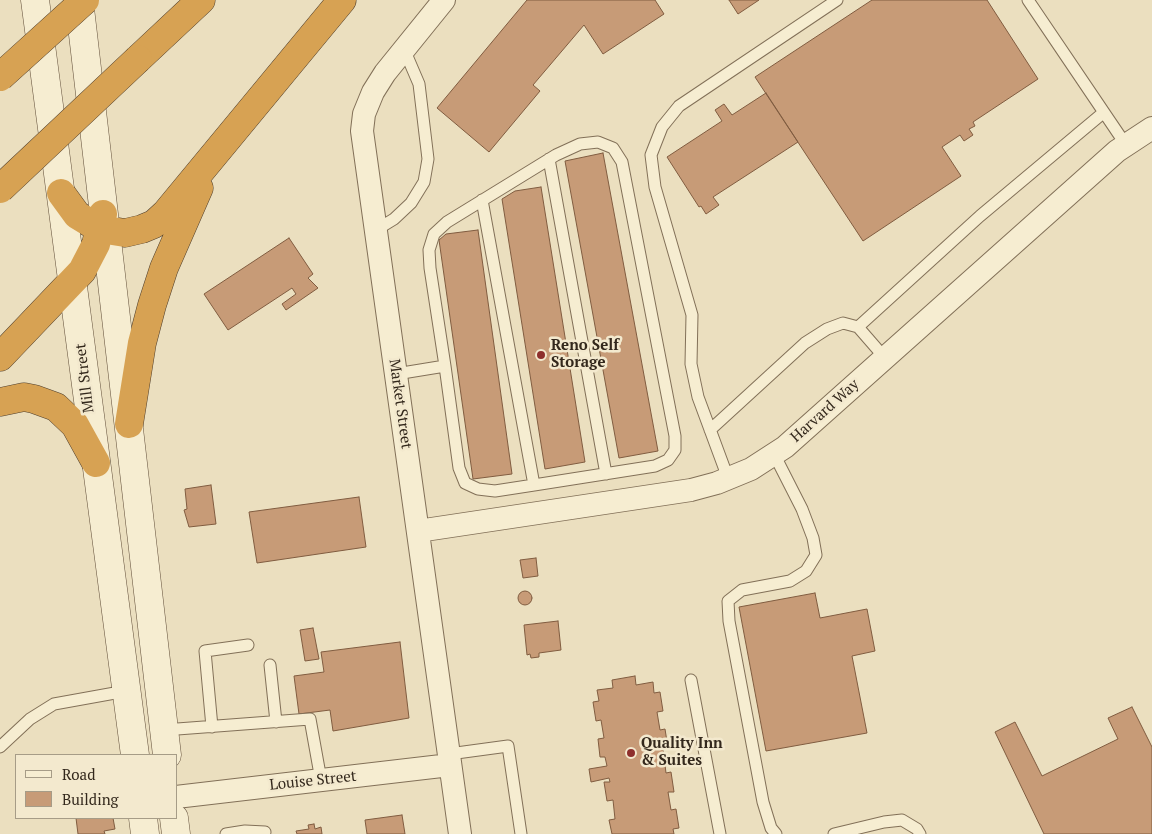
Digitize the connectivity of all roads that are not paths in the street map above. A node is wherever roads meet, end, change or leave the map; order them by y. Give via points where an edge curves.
1 (35, 0) edge
2 (80, 0) edge
3 (85, 0) edge
4 (201, 0) edge
5 (342, 0) edge
6 (444, 0) edge
7 (837, 0) edge
8 (1028, 0) edge
9 (404, 49) junction
10 (0, 77) edge
11 (1104, 112) junction
12 (238, 124) junction
13 (1152, 128) edge
14 (1126, 145) junction
15 (549, 159) junction
16 (0, 189) edge
17 (61, 193) junction
18 (482, 200) junction
19 (103, 225) junction
20 (376, 230) junction
21 (72, 283) junction
22 (858, 327) junction
23 (0, 357) edge
24 (885, 358) junction
25 (445, 366) junction
26 (396, 374) junction
27 (0, 402) edge
28 (129, 424) junction
29 (710, 430) junction
30 (774, 454) junction
31 (96, 463) junction
32 (606, 474) junction
33 (728, 478) junction
34 (534, 485) junction
35 (418, 531) junction
36 (248, 645) dead end
37 (270, 665) dead end
38 (691, 680) dead end
39 (126, 691) junction
40 (276, 722) junction
41 (212, 727) junction
42 (165, 743) edge
43 (0, 747) edge
44 (135, 754) edge
45 (449, 760) junction
46 (321, 780) junction
47 (178, 797) edge
48 (143, 819) edge
49 (174, 819) edge
50 (265, 832) dead end
51 (145, 834) edge
52 (176, 834) edge
53 (226, 834) edge
54 (460, 834) edge
55 (521, 834) edge
56 (720, 834) edge
57 (776, 834) edge
58 (834, 834) edge
59 (920, 834) edge

1 - 17 main road, Mill Street
2 - 19 main road
3 - 10 highway, bridge
4 - 16 highway, bridge
5 - 12 highway
6 - 9 street, Market Street
7 - 29 lane via 679,106 662,126 651,155 655,187 692,315 691,364
8 - 11 lane
9 - 20 street, Market Street via 372,92 364,114 362,131
9 - 20 lane via 419,84 428,159 424,182 411,204
11 - 14 lane
11 - 22 lane via 980,216
12 - 19 highway via 160,219 134,231
12 - 28 highway via 202,183 164,268 142,343
13 - 14 street, Harvard Way
14 - 24 street, Harvard Way
15 - 18 lane
15 - 32 lane
15 - 32 lane via 580,144 598,142 613,148 622,162 675,436 674,450 668,460 655,466
17 - 19 highway via 77,215
17 - 21 main road, Mill Street
18 - 25 lane via 434,234 429,250
18 - 34 lane
19 - 21 highway via 90,258
19 - 28 main road
20 - 26 street, Market Street
21 - 23 highway
21 - 31 main road, Mill Street
22 - 24 lane
22 - 29 lane via 843,324 827,329 805,344
24 - 30 street, Harvard Way
25 - 26 lane
25 - 34 lane via 459,468 465,482 478,489 495,491
26 - 35 street, Market Street
27 - 31 highway via 24,397 56,407 75,425
28 - 42 main road
29 - 33 lane
30 - 33 street, Harvard Way via 751,469
30 - 57 lane via 802,509 816,555 806,571 790,581 742,590 728,601 763,802
31 - 39 main road, Mill Street
32 - 34 lane
33 - 35 street, Harvard Way via 691,490
35 - 45 street, Market Street
36 - 41 lane via 205,651
37 - 40 lane
38 - 56 lane
39 - 43 lane via 54,704 30,719
39 - 44 main road, Mill Street
40 - 41 lane
40 - 46 lane via 310,719
41 - 42 lane
45 - 46 street, Louise Street
45 - 54 street, Market Street
45 - 55 lane via 508,746
46 - 47 street, Louise Street
48 - 51 main road
49 - 52 main road
50 - 53 lane
58 - 59 lane via 902,820

